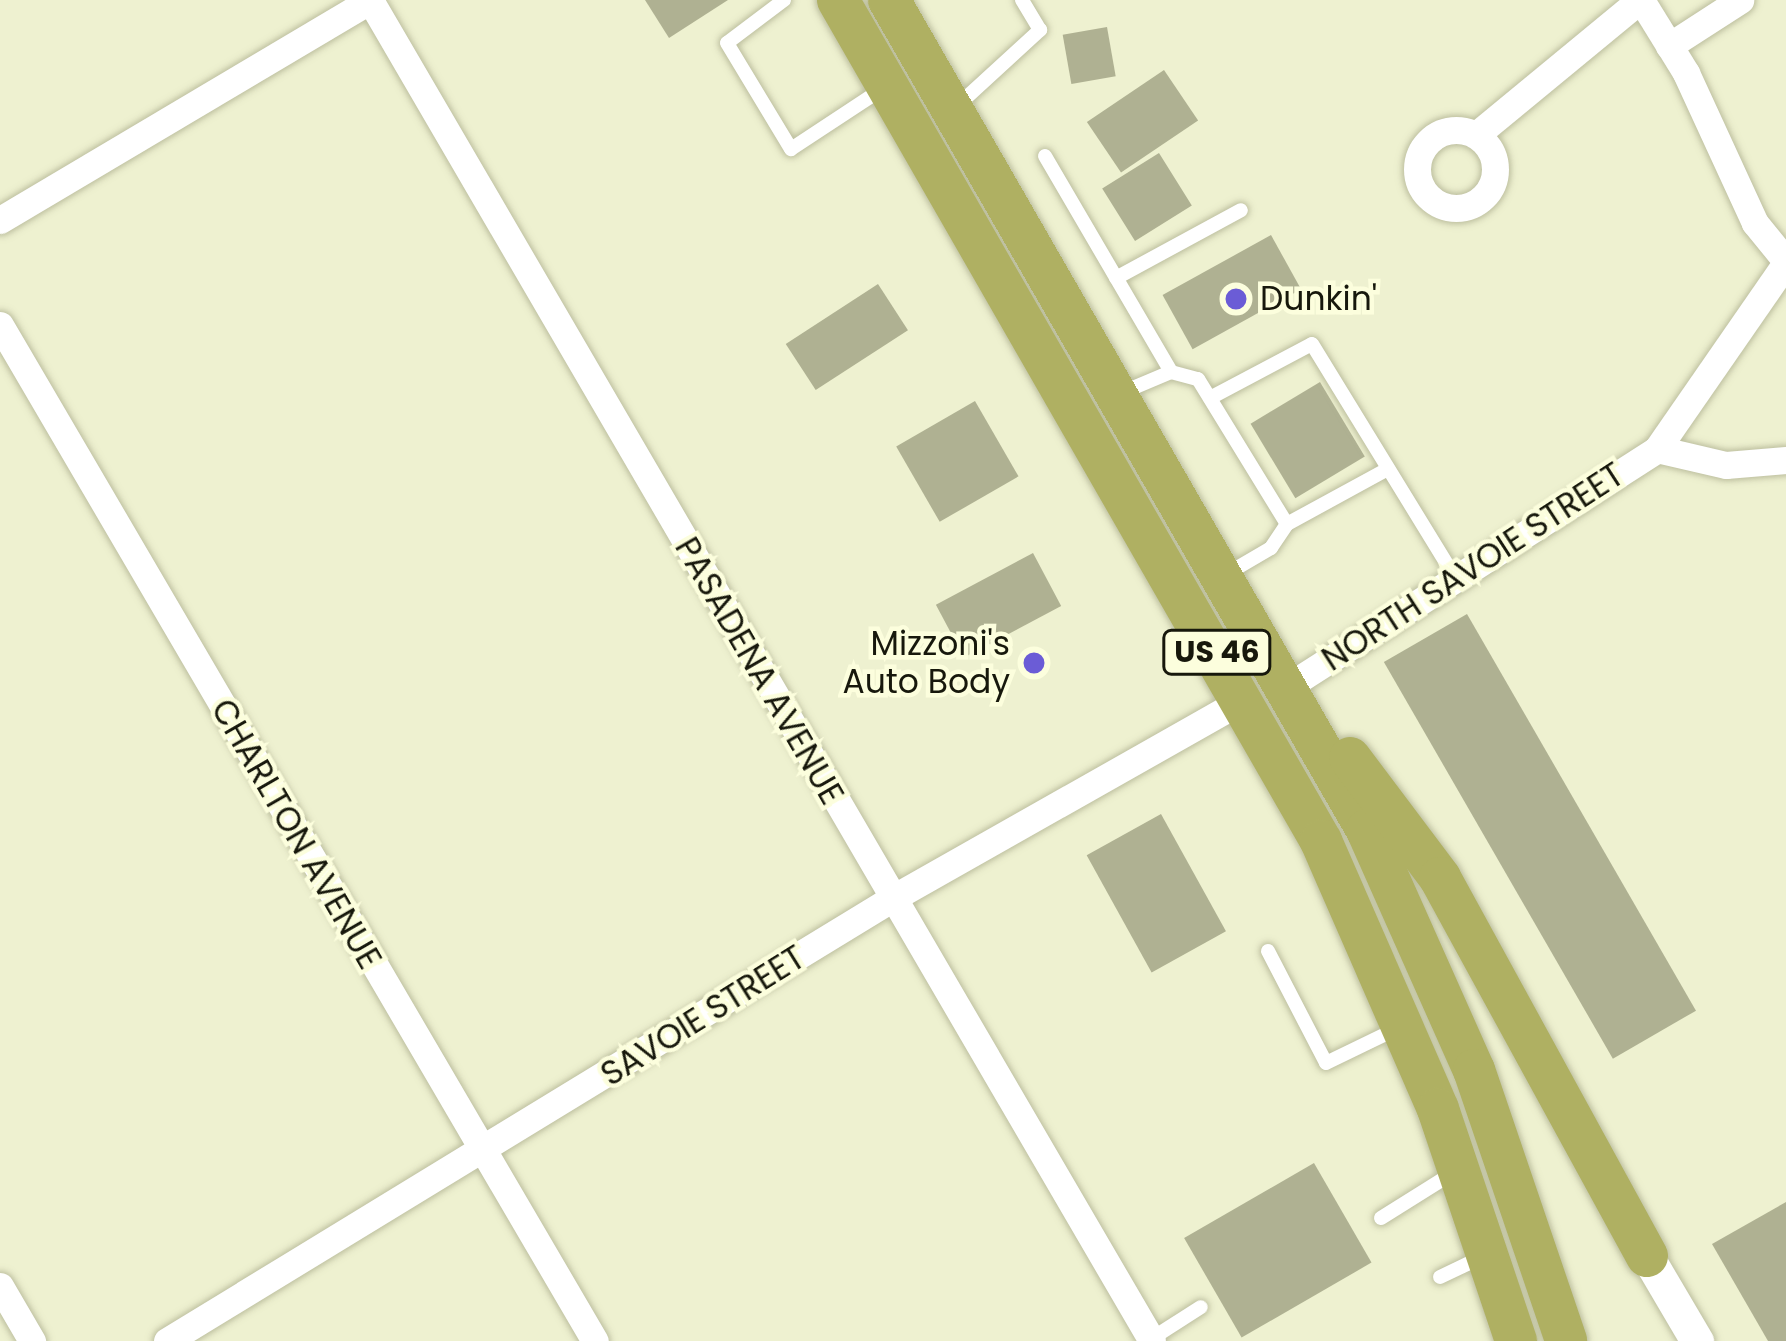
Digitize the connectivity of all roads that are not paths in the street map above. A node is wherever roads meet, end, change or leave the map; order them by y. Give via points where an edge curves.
1 (370, 0) edge
2 (784, 0) edge
3 (838, 0) edge
4 (889, 0) edge
5 (1022, 0) edge
6 (1641, 0) edge
7 (1740, 0) edge
8 (1669, 46) junction
9 (888, 85) junction
10 (953, 109) junction
11 (1476, 135) dead end
12 (1045, 156) dead end
13 (1241, 210) dead end
14 (0, 220) edge
15 (1786, 262) edge
16 (1116, 278) junction
17 (0, 325) edge
18 (1171, 372) junction
19 (1119, 394) junction
20 (1210, 398) junction
21 (1657, 449) junction
22 (1786, 460) edge
23 (1388, 469) junction
24 (1287, 524) junction
25 (1225, 574) junction
26 (1453, 574) junction
27 (1290, 685) junction
28 (1244, 699) junction
29 (891, 898) junction
30 (1268, 951) dead end
31 (1404, 1025) junction
32 (482, 1153) junction
33 (1460, 1168) junction
34 (1381, 1218) dead end
35 (1489, 1254) junction
36 (1647, 1256) joint
37 (1440, 1277) dead end
38 (0, 1286) edge
39 (1201, 1307) dead end
40 (1151, 1340) edge
41 (32, 1341) edge
42 (167, 1341) edge
43 (595, 1341) edge
44 (1516, 1341) edge
45 (1566, 1341) edge
46 (1697, 1341) edge

1 - 14 street
1 - 29 street, PASADENA AVENUE
2 - 9 lane via 727,43 791,149
3 - 9 highway, US 46
4 - 10 highway, US 46
5 - 10 lane via 1040,30
6 - 8 street
6 - 11 street
7 - 8 street
8 - 15 street via 1755,223
9 - 28 highway, US 46
10 - 19 highway, US 46
12 - 16 lane
13 - 16 lane
15 - 21 street, NORTH SAVOIE STREET
16 - 18 lane
17 - 32 street, CHARLTON AVENUE
18 - 19 lane
18 - 20 lane via 1186,371
19 - 25 highway, US 46
20 - 23 lane via 1312,344
20 - 24 lane
21 - 22 street, NORTH SAVOIE STREET via 1726,465
21 - 26 street, NORTH SAVOIE STREET
23 - 24 lane
23 - 26 lane
24 - 25 lane via 1271,548
25 - 27 highway, US 46
26 - 27 street, NORTH SAVOIE STREET
27 - 36 highway via 1440,878
27 - 45 highway, US 46 via 1450,1009
28 - 29 street, SAVOIE STREET
28 - 31 highway, US 46
29 - 32 street, SAVOIE STREET
29 - 40 street, PASADENA AVENUE
30 - 31 lane via 1326,1063
31 - 33 highway, US 46
32 - 42 street, SAVOIE STREET
32 - 43 street, CHARLTON AVENUE
33 - 34 lane
33 - 35 highway, US 46
35 - 37 lane
35 - 44 highway, US 46
36 - 46 street
38 - 41 street
39 - 40 lane

